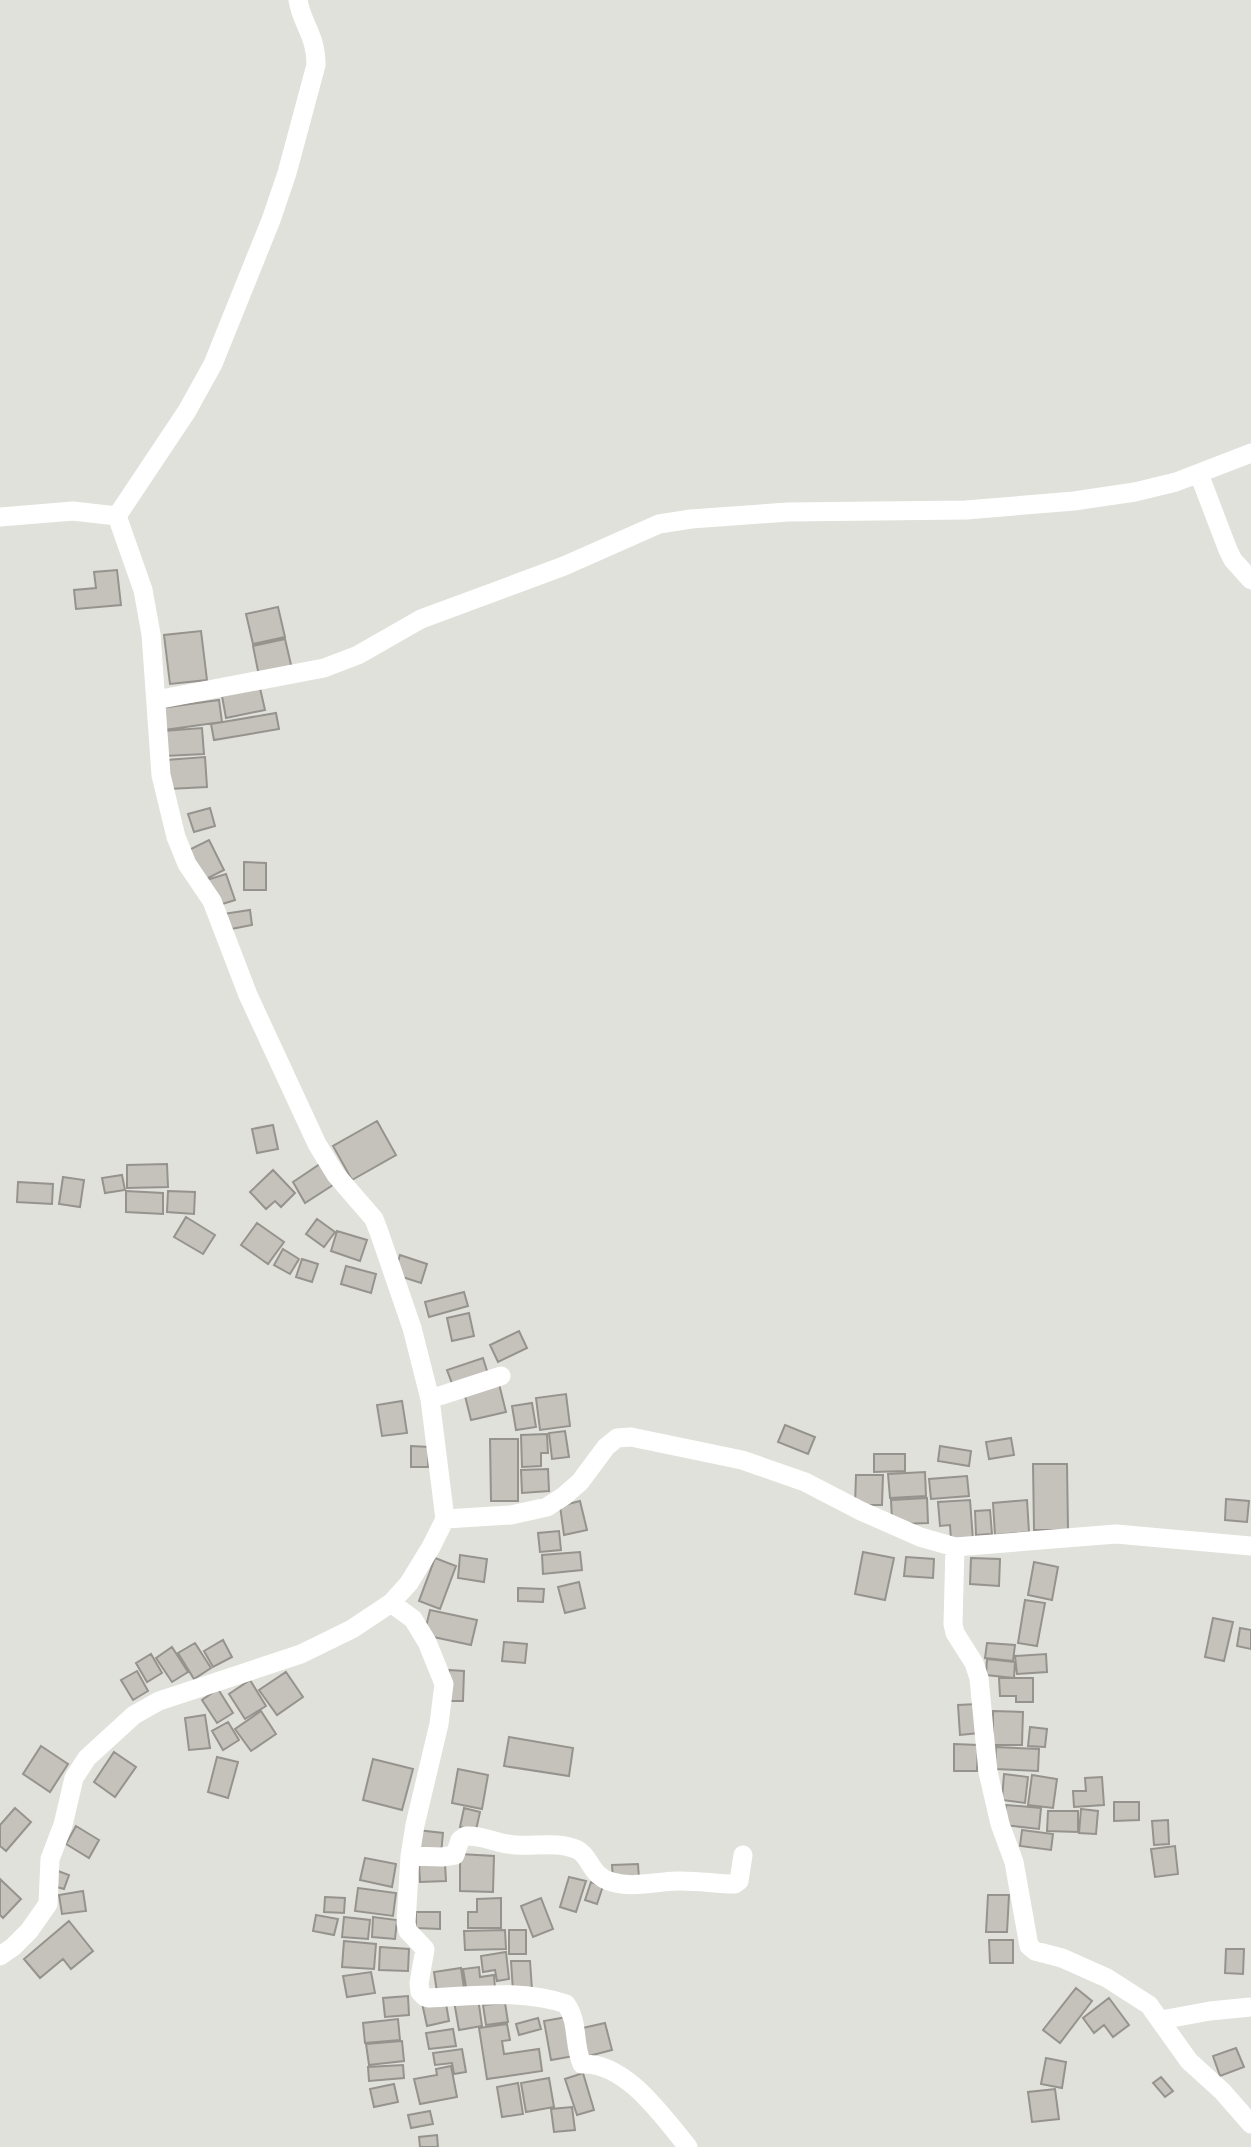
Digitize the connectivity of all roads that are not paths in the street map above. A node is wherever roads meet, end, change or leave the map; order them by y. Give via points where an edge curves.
1 (298, 0) edge
2 (1251, 453) edge
3 (1199, 474) junction
4 (117, 516) junction
5 (0, 517) edge
6 (1251, 579) edge
7 (156, 700) junction
8 (501, 1376) dead end
9 (430, 1399) junction
10 (445, 1519) junction
11 (1251, 1546) edge
12 (955, 1547) junction
13 (391, 1603) junction
14 (743, 1855) dead end
15 (410, 1856) junction
16 (0, 1956) edge
17 (1251, 2007) edge
18 (1161, 2020) junction
19 (1251, 2124) edge
20 (688, 2147) edge

1 - 4 street via 316,48 316,65 287,173 214,364
2 - 3 street
3 - 6 street via 1228,550
3 - 7 street via 1135,492 1023,506 788,512 668,522 421,619 324,668
4 - 5 street via 73,511
4 - 7 street via 143,590
7 - 9 street via 161,775 181,850 212,901 248,995 317,1144 373,1219 412,1328
8 - 9 street
9 - 10 street
10 - 12 street via 511,1515 547,1507 580,1482 606,1447 617,1438 631,1437 742,1460 805,1482 920,1537
10 - 13 street via 421,1566
11 - 12 street via 1116,1534
12 - 18 street via 953,1624 979,1678 988,1772 1014,1862 1029,1946 1107,1978 1149,2005
13 - 15 street via 413,1619 444,1684
13 - 16 street via 301,1654 159,1701 128,1721 87,1758 74,1779 50,1859 48,1905 29,1931
14 - 15 street via 735,1884 675,1881 623,1885 593,1871 577,1850 551,1845 516,1845 466,1836 455,1855
15 - 20 street via 406,1923 425,1949 419,1986 422,1995 542,1997 566,2004 582,2064 612,2070 646,2098
17 - 18 street
18 - 19 street via 1189,2061

